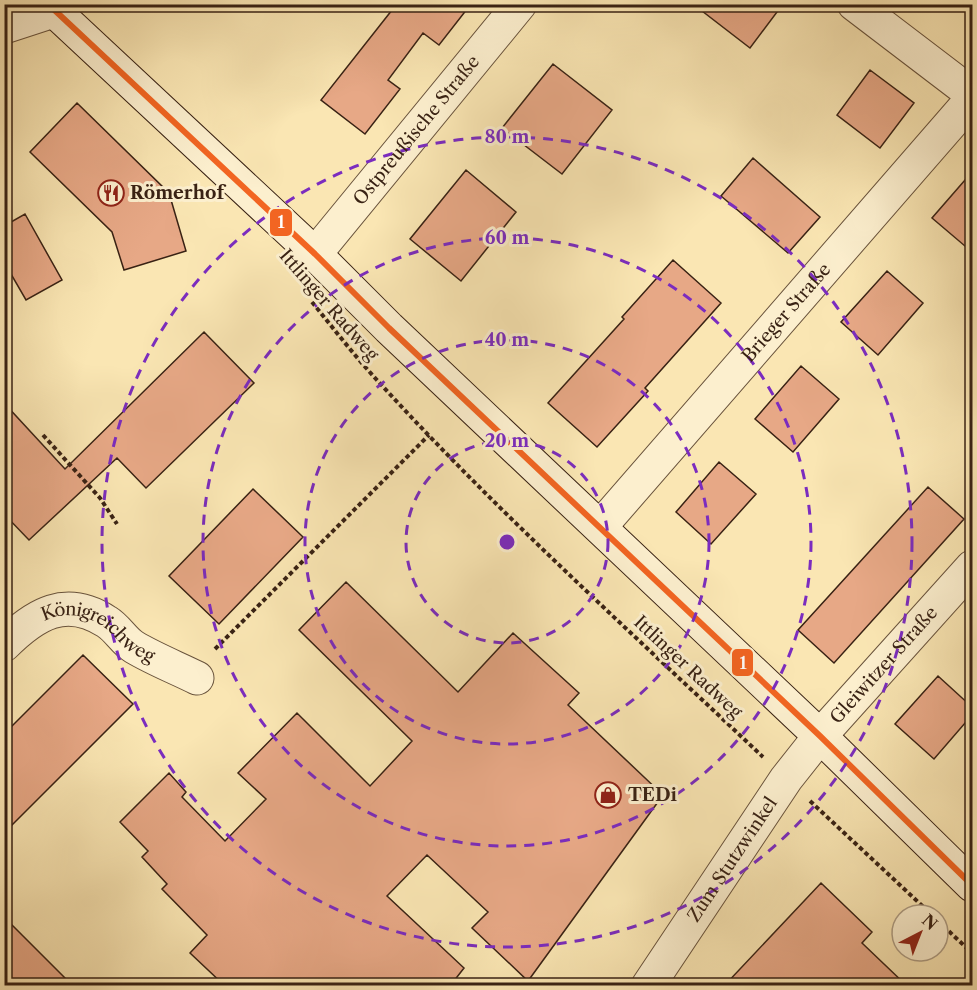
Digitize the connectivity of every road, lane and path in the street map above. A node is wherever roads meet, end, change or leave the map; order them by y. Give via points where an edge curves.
1 (519, 4) edge
2 (854, 4) edge
3 (50, 8) edge
4 (4, 27) edge
5 (972, 97) edge
6 (315, 254) junction
7 (308, 297) dead end
8 (43, 435) dead end
9 (429, 435) junction
10 (117, 524) dead end
11 (600, 527) junction
12 (972, 567) edge
13 (4, 645) edge
14 (197, 678) joint
15 (820, 736) junction
16 (786, 779) junction
17 (972, 885) edge
18 (919, 903) edge
19 (950, 932) edge
20 (972, 953) edge
21 (648, 986) edge

1 - 6 street, Ostpreußische Straße
2 - 5 street
3 - 4 street
3 - 6 street
5 - 11 street, Brieger Straße
6 - 11 street
7 - 9 path, Ittlinger Radweg via 375,378
8 - 10 path via 100,498
9 - 14 path via 215,649
9 - 16 path, Ittlinger Radweg
11 - 15 street
12 - 15 street, Gleiwitzer Straße
13 - 14 street, Königreichweg via 24,625 49,612 80,609 107,622 133,646
15 - 16 street, Zum Stutzwinkel
15 - 17 street
16 - 18 path, Ittlinger Radweg
16 - 21 street, Zum Stutzwinkel
19 - 20 path

